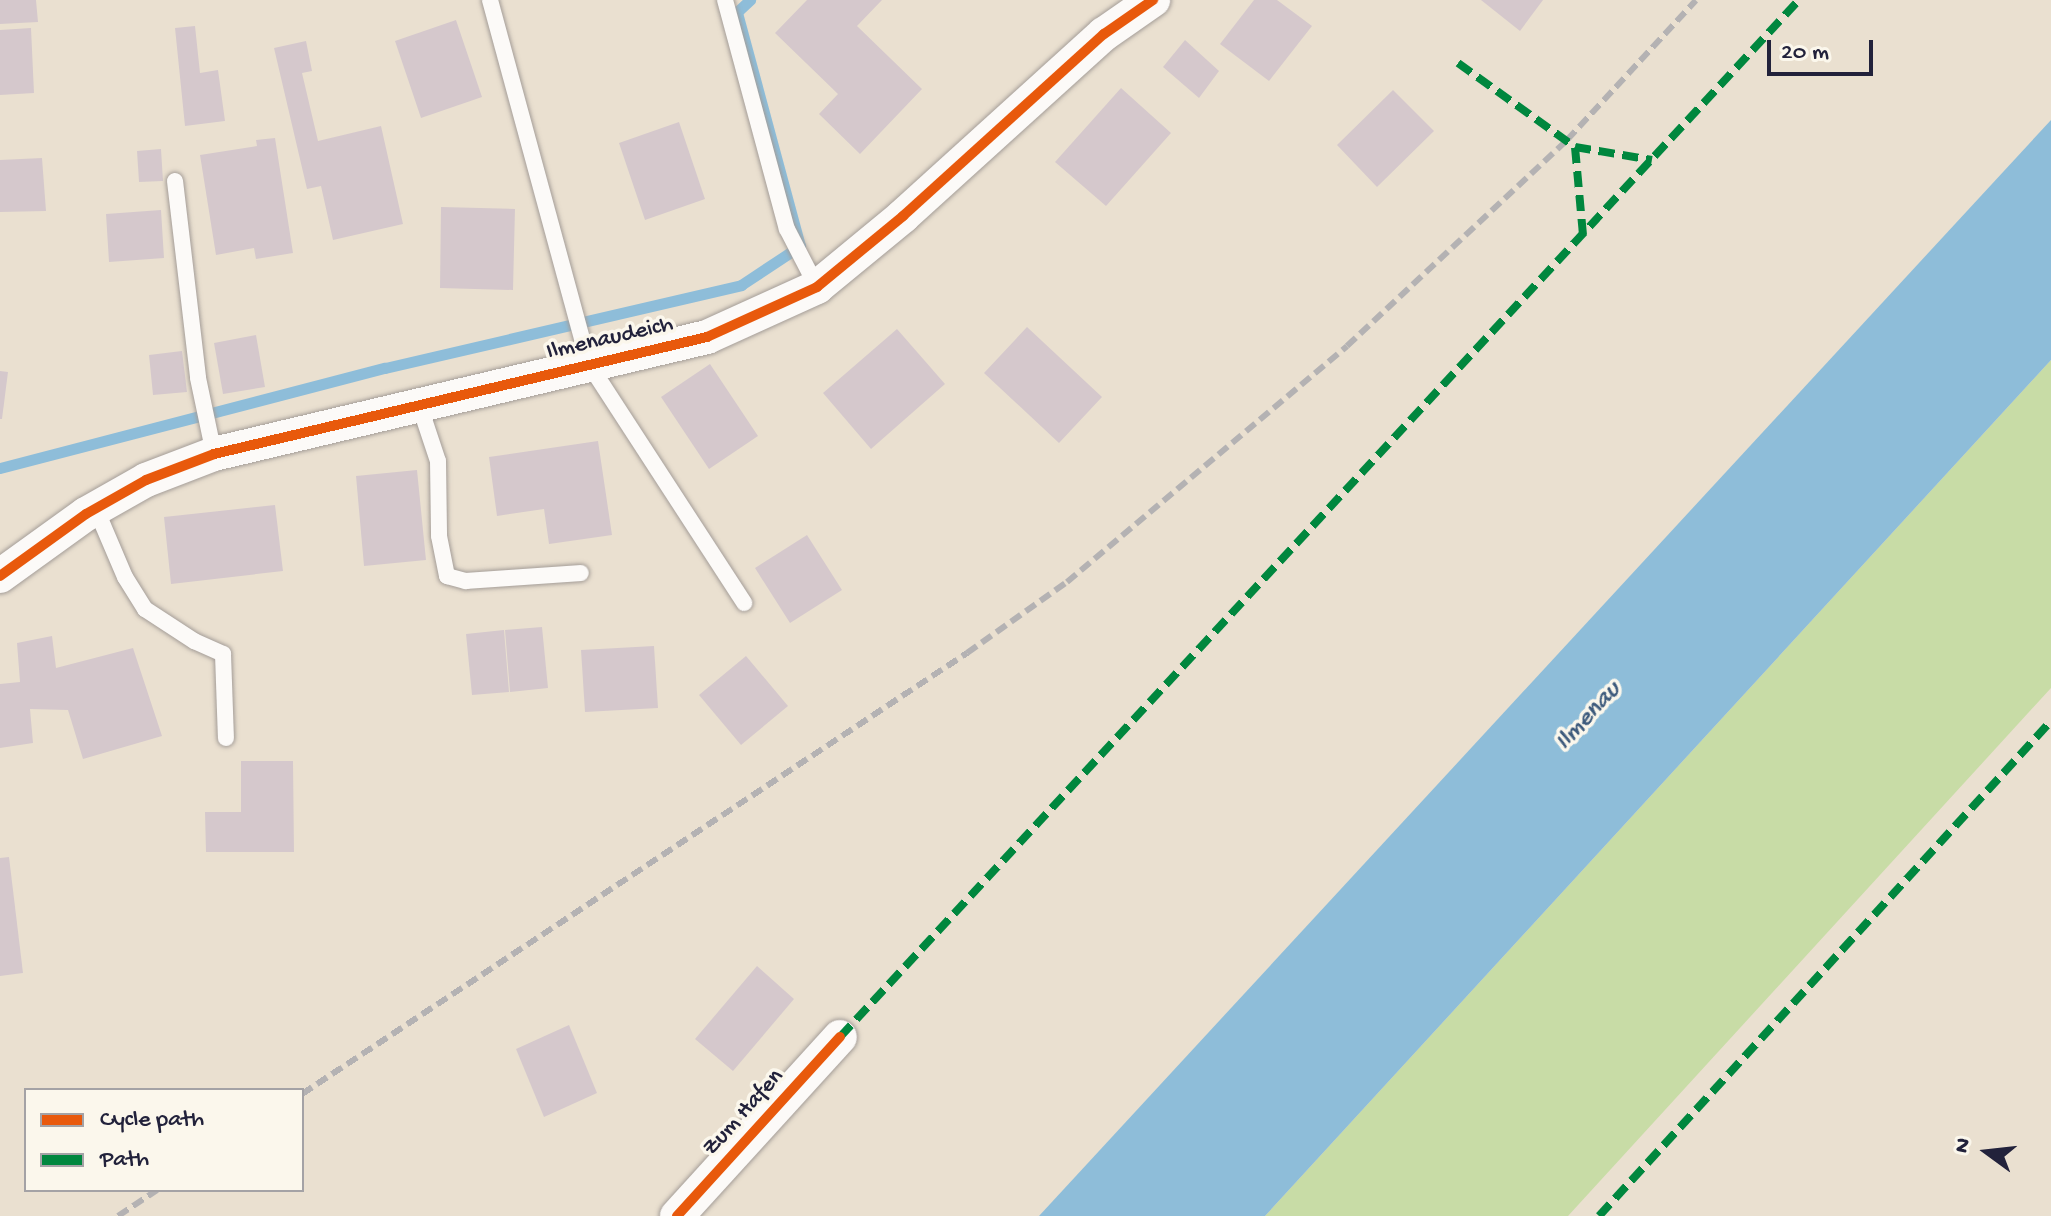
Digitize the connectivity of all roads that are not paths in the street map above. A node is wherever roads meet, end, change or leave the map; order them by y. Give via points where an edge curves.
1 (490, 0) edge
2 (725, 0) edge
3 (1153, 0) edge
4 (175, 181) dead end
5 (810, 274) junction
6 (585, 349) junction
7 (419, 404) junction
8 (214, 454) junction
9 (96, 509) junction
10 (581, 573) dead end
11 (0, 576) edge
12 (744, 603) dead end
13 (226, 738) dead end
14 (840, 1037) dead end
15 (677, 1216) edge

1 - 6 lane
2 - 5 lane via 790,235
3 - 5 street, Ilmenaudeich via 1104,34 903,216
4 - 8 lane via 198,378
5 - 6 street, Ilmenaudeich via 707,337
6 - 7 street, Ilmenaudeich
6 - 12 lane
7 - 8 street, Ilmenaudeich
7 - 10 lane via 438,461 439,536 447,576 466,581
8 - 9 street, Ilmenaudeich via 146,480
9 - 11 street, Ilmenaudeich
9 - 13 lane via 145,609 223,654
14 - 15 street, Zum Hafen

